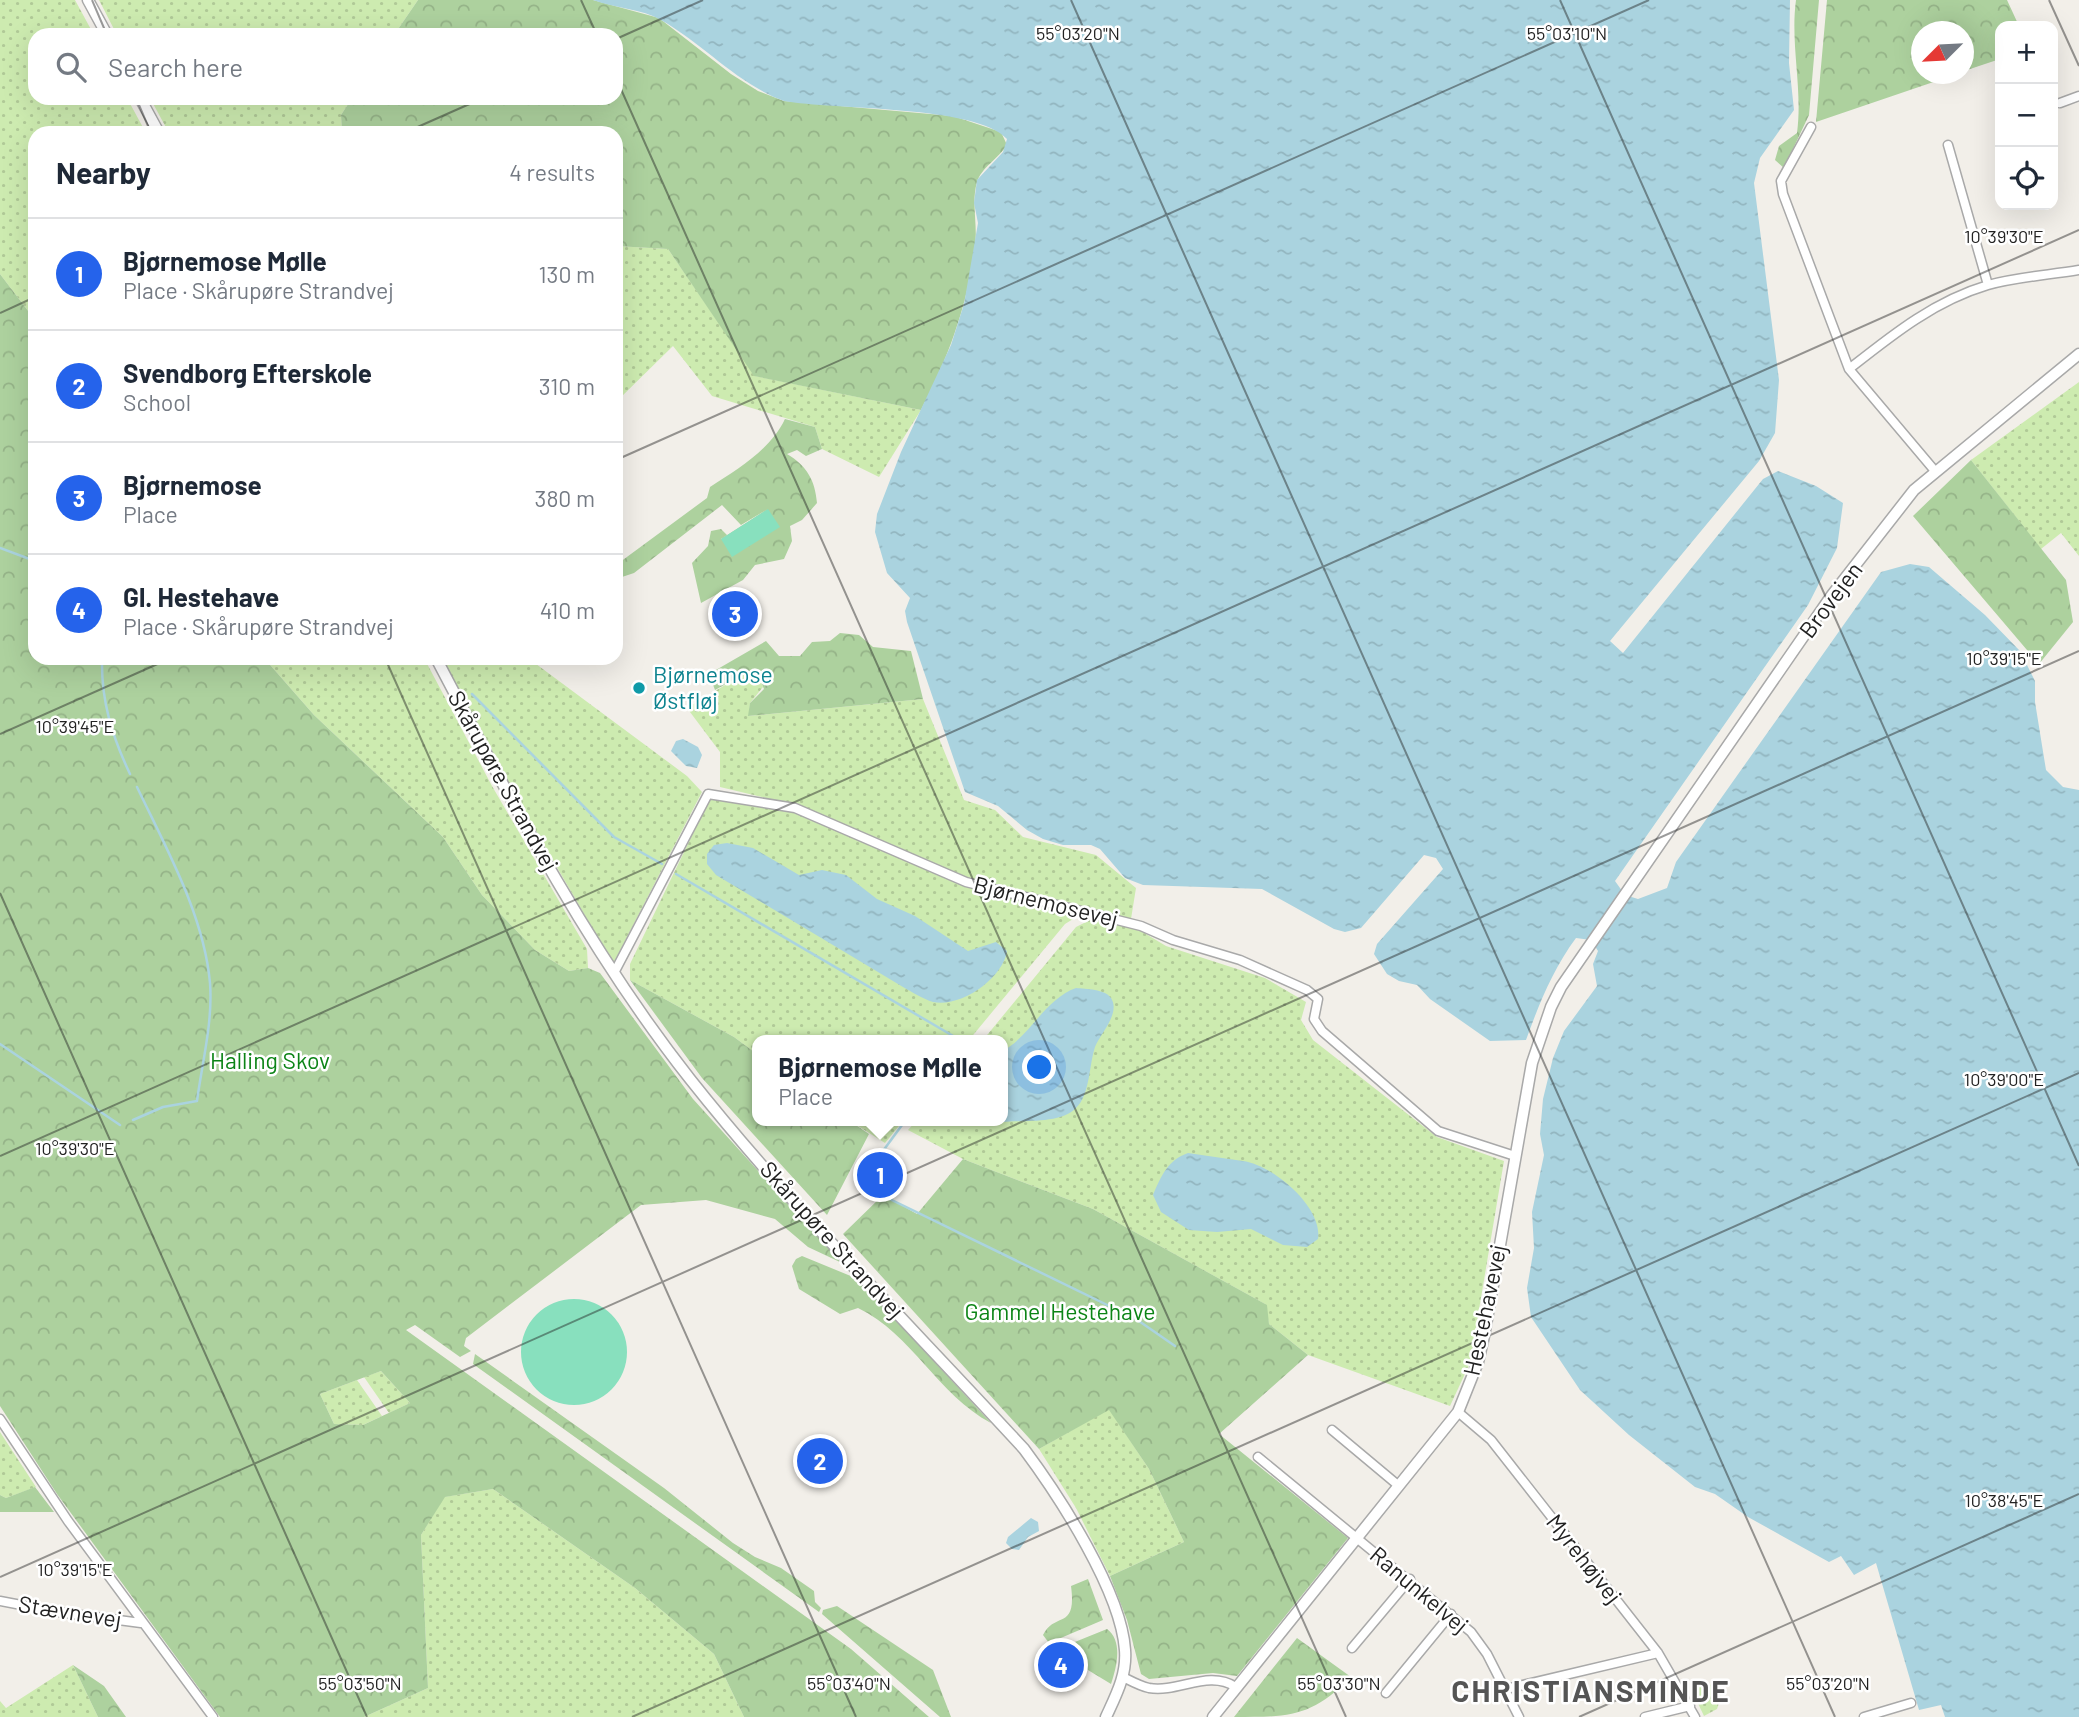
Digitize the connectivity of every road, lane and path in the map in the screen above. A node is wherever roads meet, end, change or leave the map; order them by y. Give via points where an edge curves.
1 (88, 0) edge
2 (103, 28) edge
3 (2079, 96) edge
4 (2060, 103) dead end
5 (144, 105) edge
6 (155, 126) edge
7 (1811, 127) dead end
8 (1948, 145) dead end
9 (2079, 270) edge
10 (1988, 285) junction
11 (2079, 354) edge
12 (1849, 369) junction
13 (1935, 471) junction
14 (440, 665) edge
15 (1629, 887) joint
16 (614, 973) junction
17 (1515, 1156) junction
18 (1458, 1412) junction
19 (0, 1419) edge
20 (1332, 1430) dead end
21 (1258, 1457) dead end
22 (1399, 1486) junction
23 (1357, 1538) junction
24 (1410, 1579) junction
25 (0, 1601) edge
26 (1451, 1614) junction
27 (141, 1623) junction
28 (1352, 1647) dead end
29 (1658, 1653) junction
30 (1123, 1677) junction
31 (1236, 1688) junction
32 (1506, 1689) junction
33 (1386, 1693) dead end
34 (1911, 1703) dead end
35 (1690, 1706) junction
36 (213, 1717) edge
37 (1106, 1717) edge
38 (1213, 1717) edge
39 (1519, 1717) edge
40 (1645, 1717) edge
41 (1695, 1717) edge
42 (1864, 1717) edge

1 - 2 street
3 - 4 street
5 - 6 street
7 - 12 street via 1782,181 1783,194
8 - 10 street
9 - 10 street
10 - 12 street via 1910,321
11 - 13 street, Brovejen
12 - 13 street
13 - 15 street, Brovejen via 1914,490 1832,595
14 - 16 street, Skårupøre Strandvej via 559,885
15 - 17 street, Hestehavevej via 1561,987 1540,1035
16 - 17 street, Bjørnemosevej via 708,794 795,808 966,882 1141,926 1240,960 1307,990 1318,999 1314,1019 1322,1031 1438,1131
16 - 30 street, Skårupøre Strandvej via 690,1079 749,1149 1043,1474 1081,1536 1119,1622 1125,1650
17 - 18 street, Hestehavevej via 1484,1336
18 - 22 street, Hestehavevej
18 - 29 street, Myrehøjvej via 1491,1440
19 - 27 street
20 - 22 street
21 - 23 street, Ranunkelvej
22 - 23 street, Hestehavevej
23 - 24 street, Ranunkelvej
23 - 31 street, Hestehavevej
24 - 26 street, Ranunkelvej
24 - 28 street
25 - 27 street, Stævnevej
26 - 32 street, Ranunkelvej via 1487,1654
26 - 33 street
27 - 36 street
29 - 32 street
29 - 35 street, Myrehøjvej
30 - 31 street via 1153,1688 1211,1679 1226,1680
30 - 37 street, Skårupøre Strandvej
31 - 38 street, Hestehavevej
32 - 39 street, Ranunkelvej
34 - 42 street
35 - 40 street
35 - 41 street, Myrehøjvej

